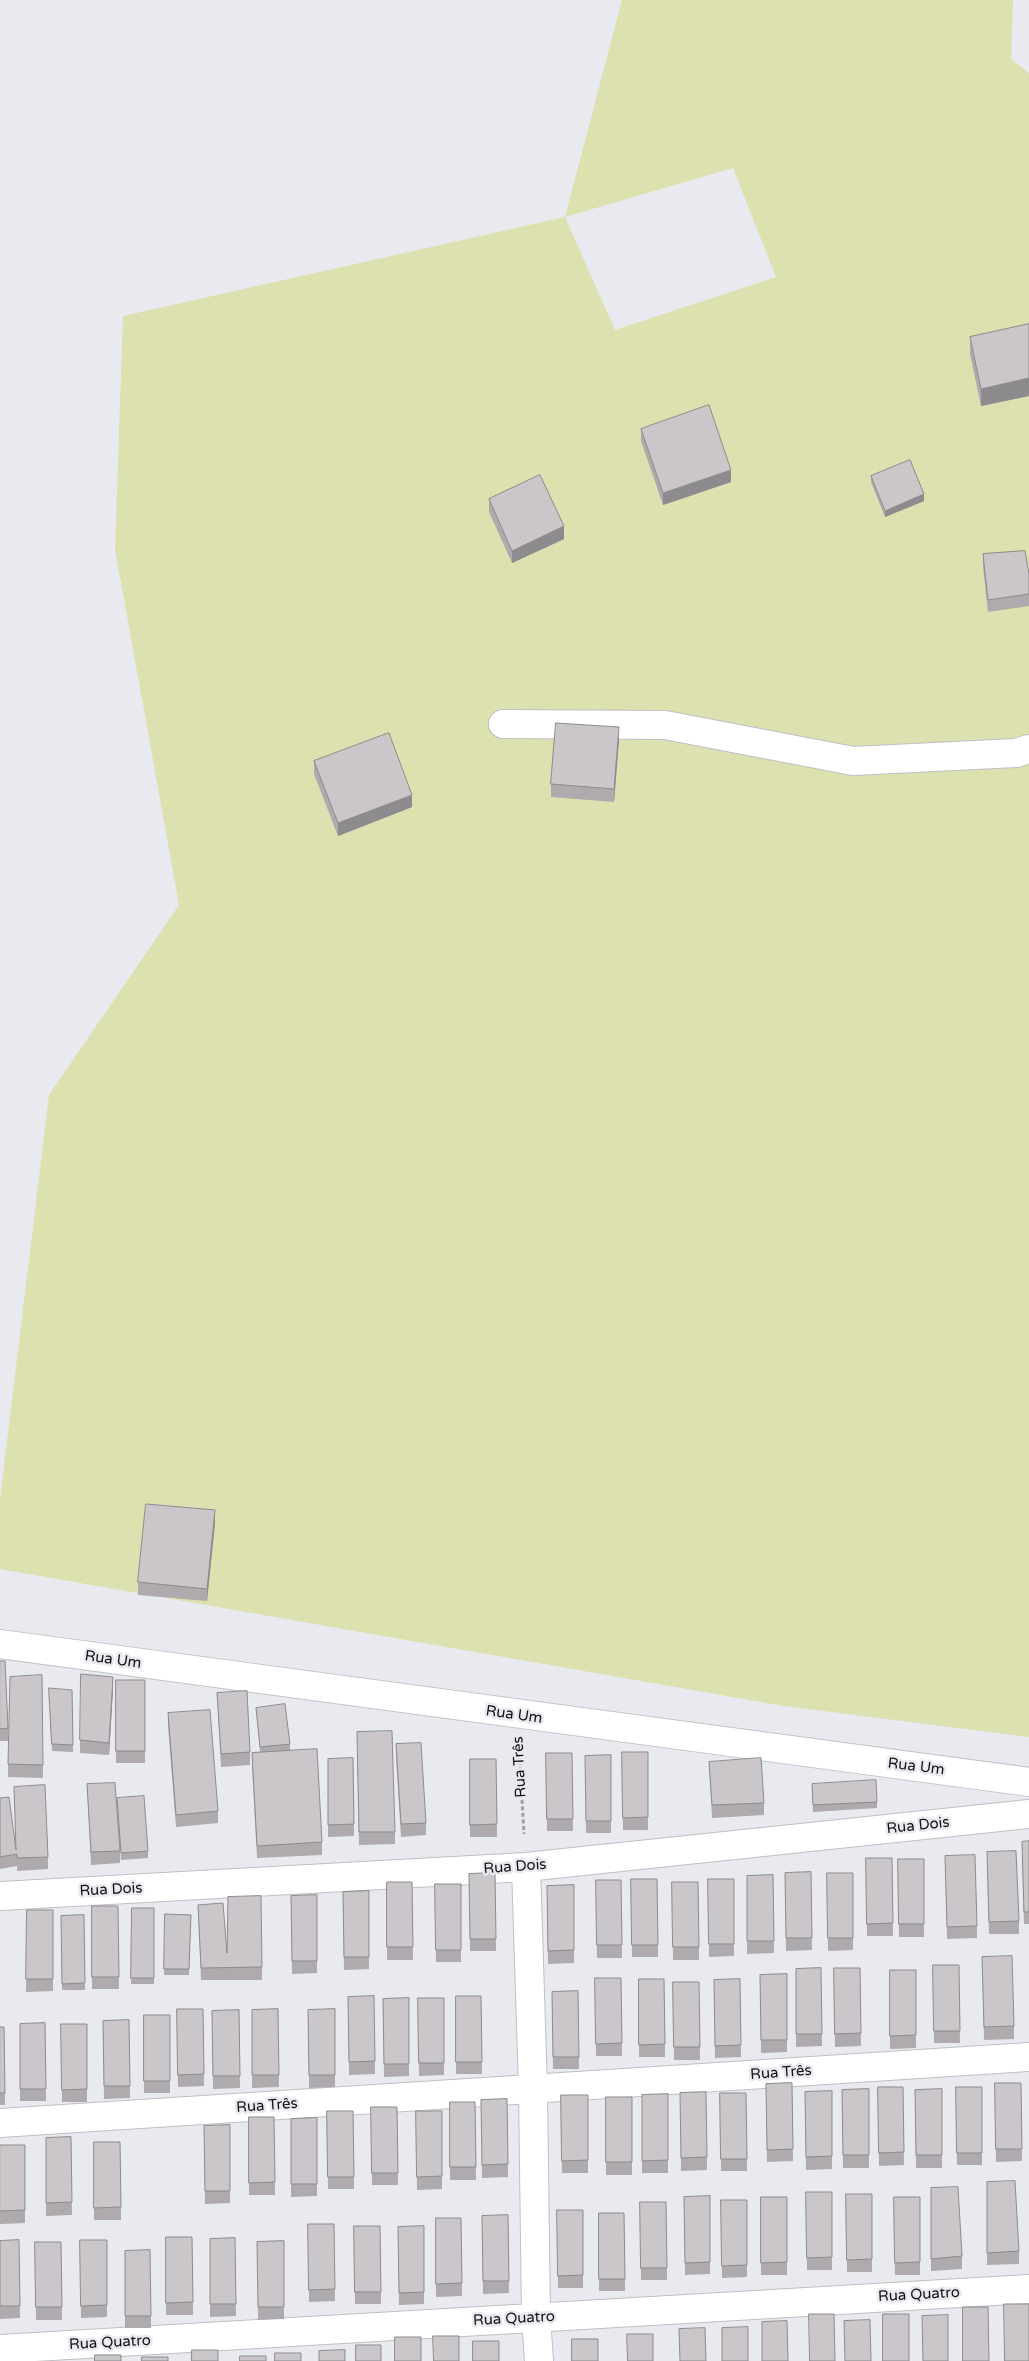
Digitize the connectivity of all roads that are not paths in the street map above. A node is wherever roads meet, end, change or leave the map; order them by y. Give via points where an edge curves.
1 (503, 724) dead end
2 (1029, 748) edge
3 (0, 1644) edge
4 (1029, 1782) edge
5 (1029, 1814) edge
6 (526, 1867) junction
7 (0, 1896) edge
8 (1029, 2057) edge
9 (533, 2089) junction
10 (0, 2123) edge
11 (1029, 2288) edge
12 (536, 2317) junction
13 (0, 2349) edge
14 (539, 2361) edge

1 - 2 street via 666,725 853,761 1016,753
3 - 4 street, Rua Um
5 - 6 street, Rua Dois
6 - 7 street, Rua Dois
6 - 9 street
8 - 9 street, Rua Três
9 - 10 street, Rua Três
9 - 12 street
11 - 12 street, Rua Quatro
12 - 13 street, Rua Quatro
12 - 14 street

